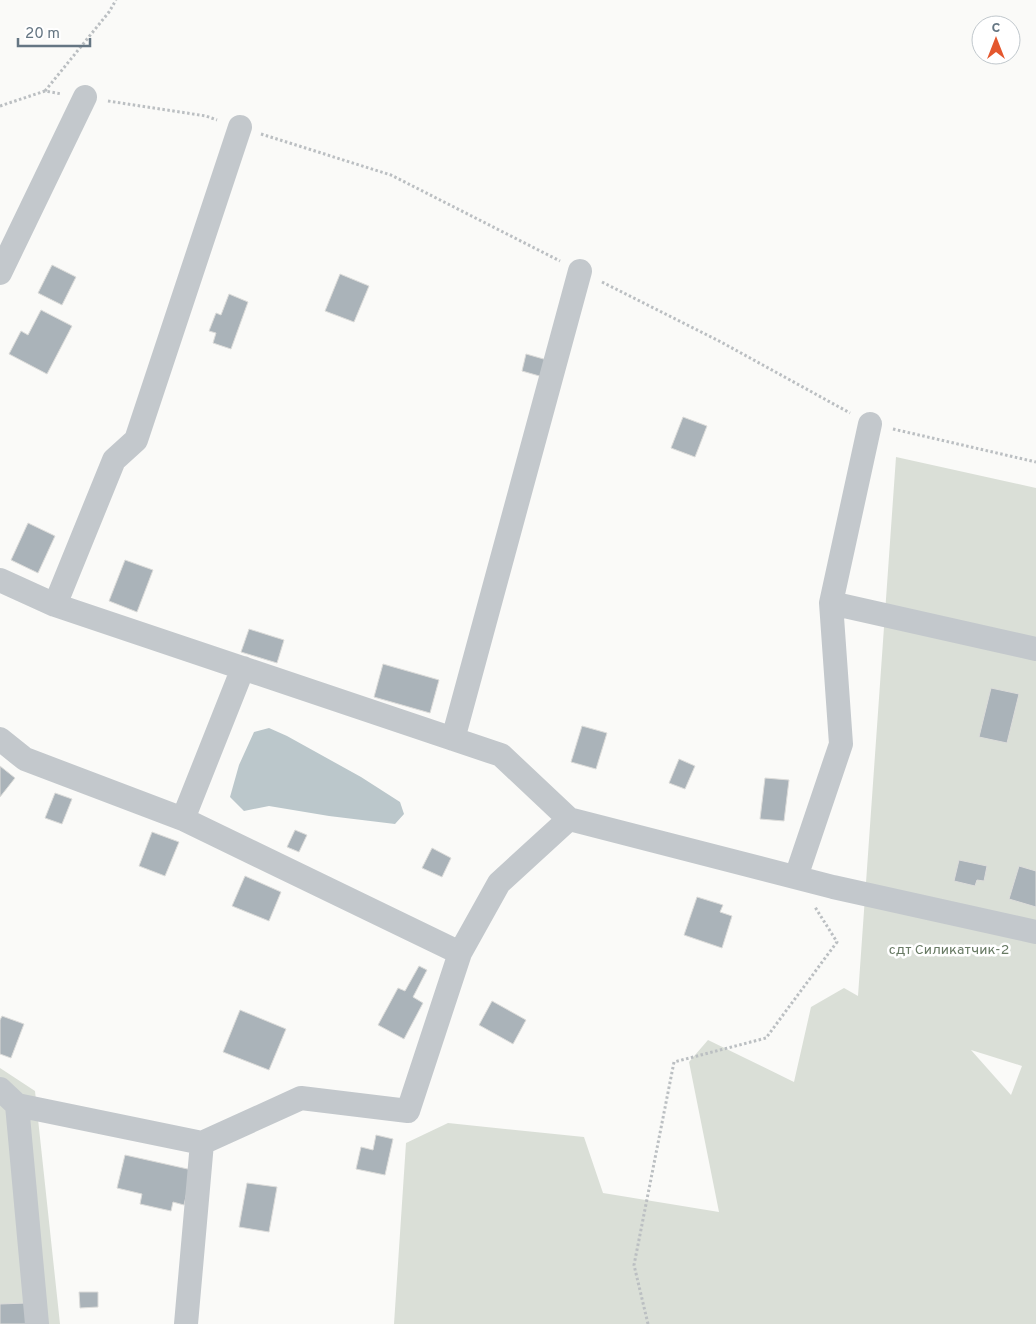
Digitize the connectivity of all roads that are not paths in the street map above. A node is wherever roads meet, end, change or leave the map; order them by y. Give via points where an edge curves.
1 (85, 98) road end
2 (240, 127) road end
3 (580, 271) road end
4 (0, 273) edge
5 (870, 424) road end
6 (0, 580) edge
7 (831, 603) junction
8 (55, 605) junction
9 (1036, 649) edge
10 (243, 668) junction
11 (453, 738) junction
12 (0, 739) edge
13 (183, 819) junction
14 (569, 819) junction
15 (796, 878) junction
16 (1036, 932) edge
17 (460, 953) junction
18 (9, 1097) edge
19 (202, 1143) junction
20 (37, 1324) edge
21 (186, 1324) edge

1 - 4 street
2 - 8 street via 136,440 114,460
3 - 11 street
5 - 7 street
6 - 8 street
7 - 9 street
7 - 15 street via 841,744
8 - 10 street
10 - 11 street
10 - 13 street
11 - 14 street via 501,754
12 - 13 street via 25,759
13 - 17 street
14 - 15 street
14 - 17 street via 499,883
15 - 16 street
17 - 19 street via 408,1110 301,1098
18 - 19 street
18 - 20 street
19 - 21 street

